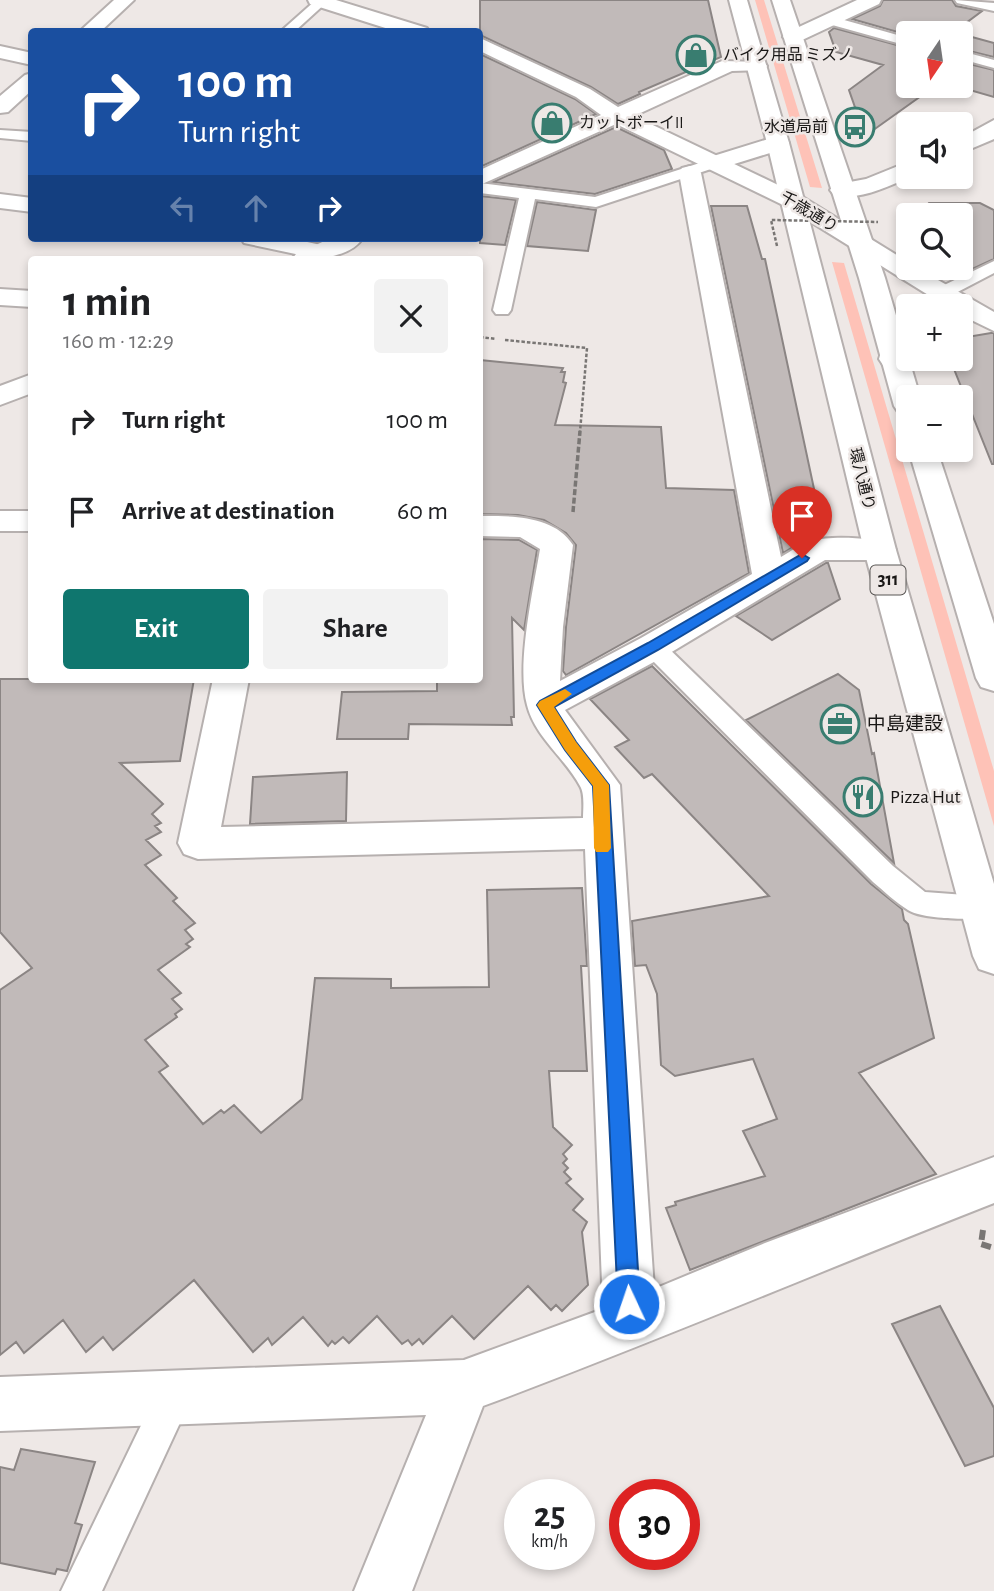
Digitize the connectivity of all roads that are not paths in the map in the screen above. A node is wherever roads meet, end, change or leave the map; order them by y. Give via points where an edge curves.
1 (125, 0) edge
2 (360, 0) edge
3 (738, 0) edge
4 (781, 0) edge
5 (872, 0) edge
6 (961, 0) edge
7 (319, 1) edge
8 (994, 7) edge
9 (830, 20) junction
10 (93, 28) edge
11 (290, 28) edge
12 (427, 28) edge
13 (793, 37) junction
14 (896, 39) edge
15 (483, 45) edge
16 (0, 52) edge
17 (28, 58) edge
18 (973, 58) edge
19 (483, 61) edge
20 (994, 64) edge
21 (757, 66) junction
22 (28, 82) edge
23 (0, 107) edge
24 (616, 116) junction
25 (992, 132) edge
26 (0, 134) edge
27 (28, 137) edge
28 (973, 141) edge
29 (778, 143) junction
30 (703, 168) junction
31 (896, 174) edge
32 (483, 177) edge
33 (483, 188) edge
34 (842, 190) junction
35 (528, 194) junction
36 (0, 201) edge
37 (793, 201) junction
38 (28, 204) edge
39 (266, 242) edge
40 (343, 242) edge
41 (859, 242) junction
42 (312, 256) edge
43 (317, 256) edge
44 (994, 266) edge
45 (942, 293) junction
46 (0, 297) edge
47 (28, 299) edge
48 (502, 310) dead end
49 (973, 322) edge
50 (994, 325) edge
51 (896, 348) edge
52 (893, 359) junction
53 (28, 384) edge
54 (901, 385) edge
55 (0, 396) edge
56 (926, 462) edge
57 (0, 521) edge
58 (28, 521) edge
59 (483, 526) edge
60 (880, 550) junction
61 (769, 576) junction
62 (653, 647) junction
63 (994, 678) edge
64 (230, 683) edge
65 (545, 705) junction
66 (601, 833) junction
67 (979, 908) junction
68 (994, 956) edge
69 (989, 1201) edge
70 (630, 1325) junction
71 (464, 1387) junction
72 (174, 1397) junction
73 (0, 1404) edge
74 (82, 1591) edge
75 (383, 1591) edge

1 - 10 street
2 - 12 street
3 - 21 street, 環八通り / 311
4 - 13 street
5 - 9 street
6 - 8 lane
7 - 11 lane
7 - 12 street
9 - 13 street
9 - 14 lane
13 - 34 street
15 - 24 street, 千歳通り via 583,93
16 - 17 street
18 - 20 lane
19 - 24 street, 千歳通り via 569,105
21 - 24 street via 729,65
21 - 29 street, 環八通り / 311
22 - 23 street
24 - 30 street, 千歳通り
24 - 32 street
25 - 28 street
26 - 27 lane
29 - 30 street
29 - 37 street, 環八通り / 311
30 - 35 lane via 596,202
30 - 37 street, 千歳通り
30 - 61 street
31 - 34 street via 872,185
33 - 35 lane
34 - 41 street
35 - 48 lane
36 - 38 street
37 - 41 street, 千歳通り
37 - 60 street, 環八通り / 311
39 - 42 street
40 - 43 street
41 - 45 street, 千歳通り
41 - 52 street
44 - 45 lane
45 - 50 street, 千歳通り
46 - 47 street
49 - 50 street
51 - 52 street
52 - 54 street
53 - 55 street
56 - 63 street
57 - 58 street
59 - 65 street via 526,527 557,545 542,661
60 - 61 street via 819,549
60 - 67 street, 環八通り / 311
61 - 62 street
62 - 65 street
62 - 67 lane via 919,903
64 - 66 street via 198,842
65 - 66 street via 601,785
66 - 70 street
67 - 68 street, 環八通り / 311
69 - 70 street via 765,1268
70 - 71 street
71 - 72 street
71 - 75 street
72 - 73 street
72 - 74 lane

